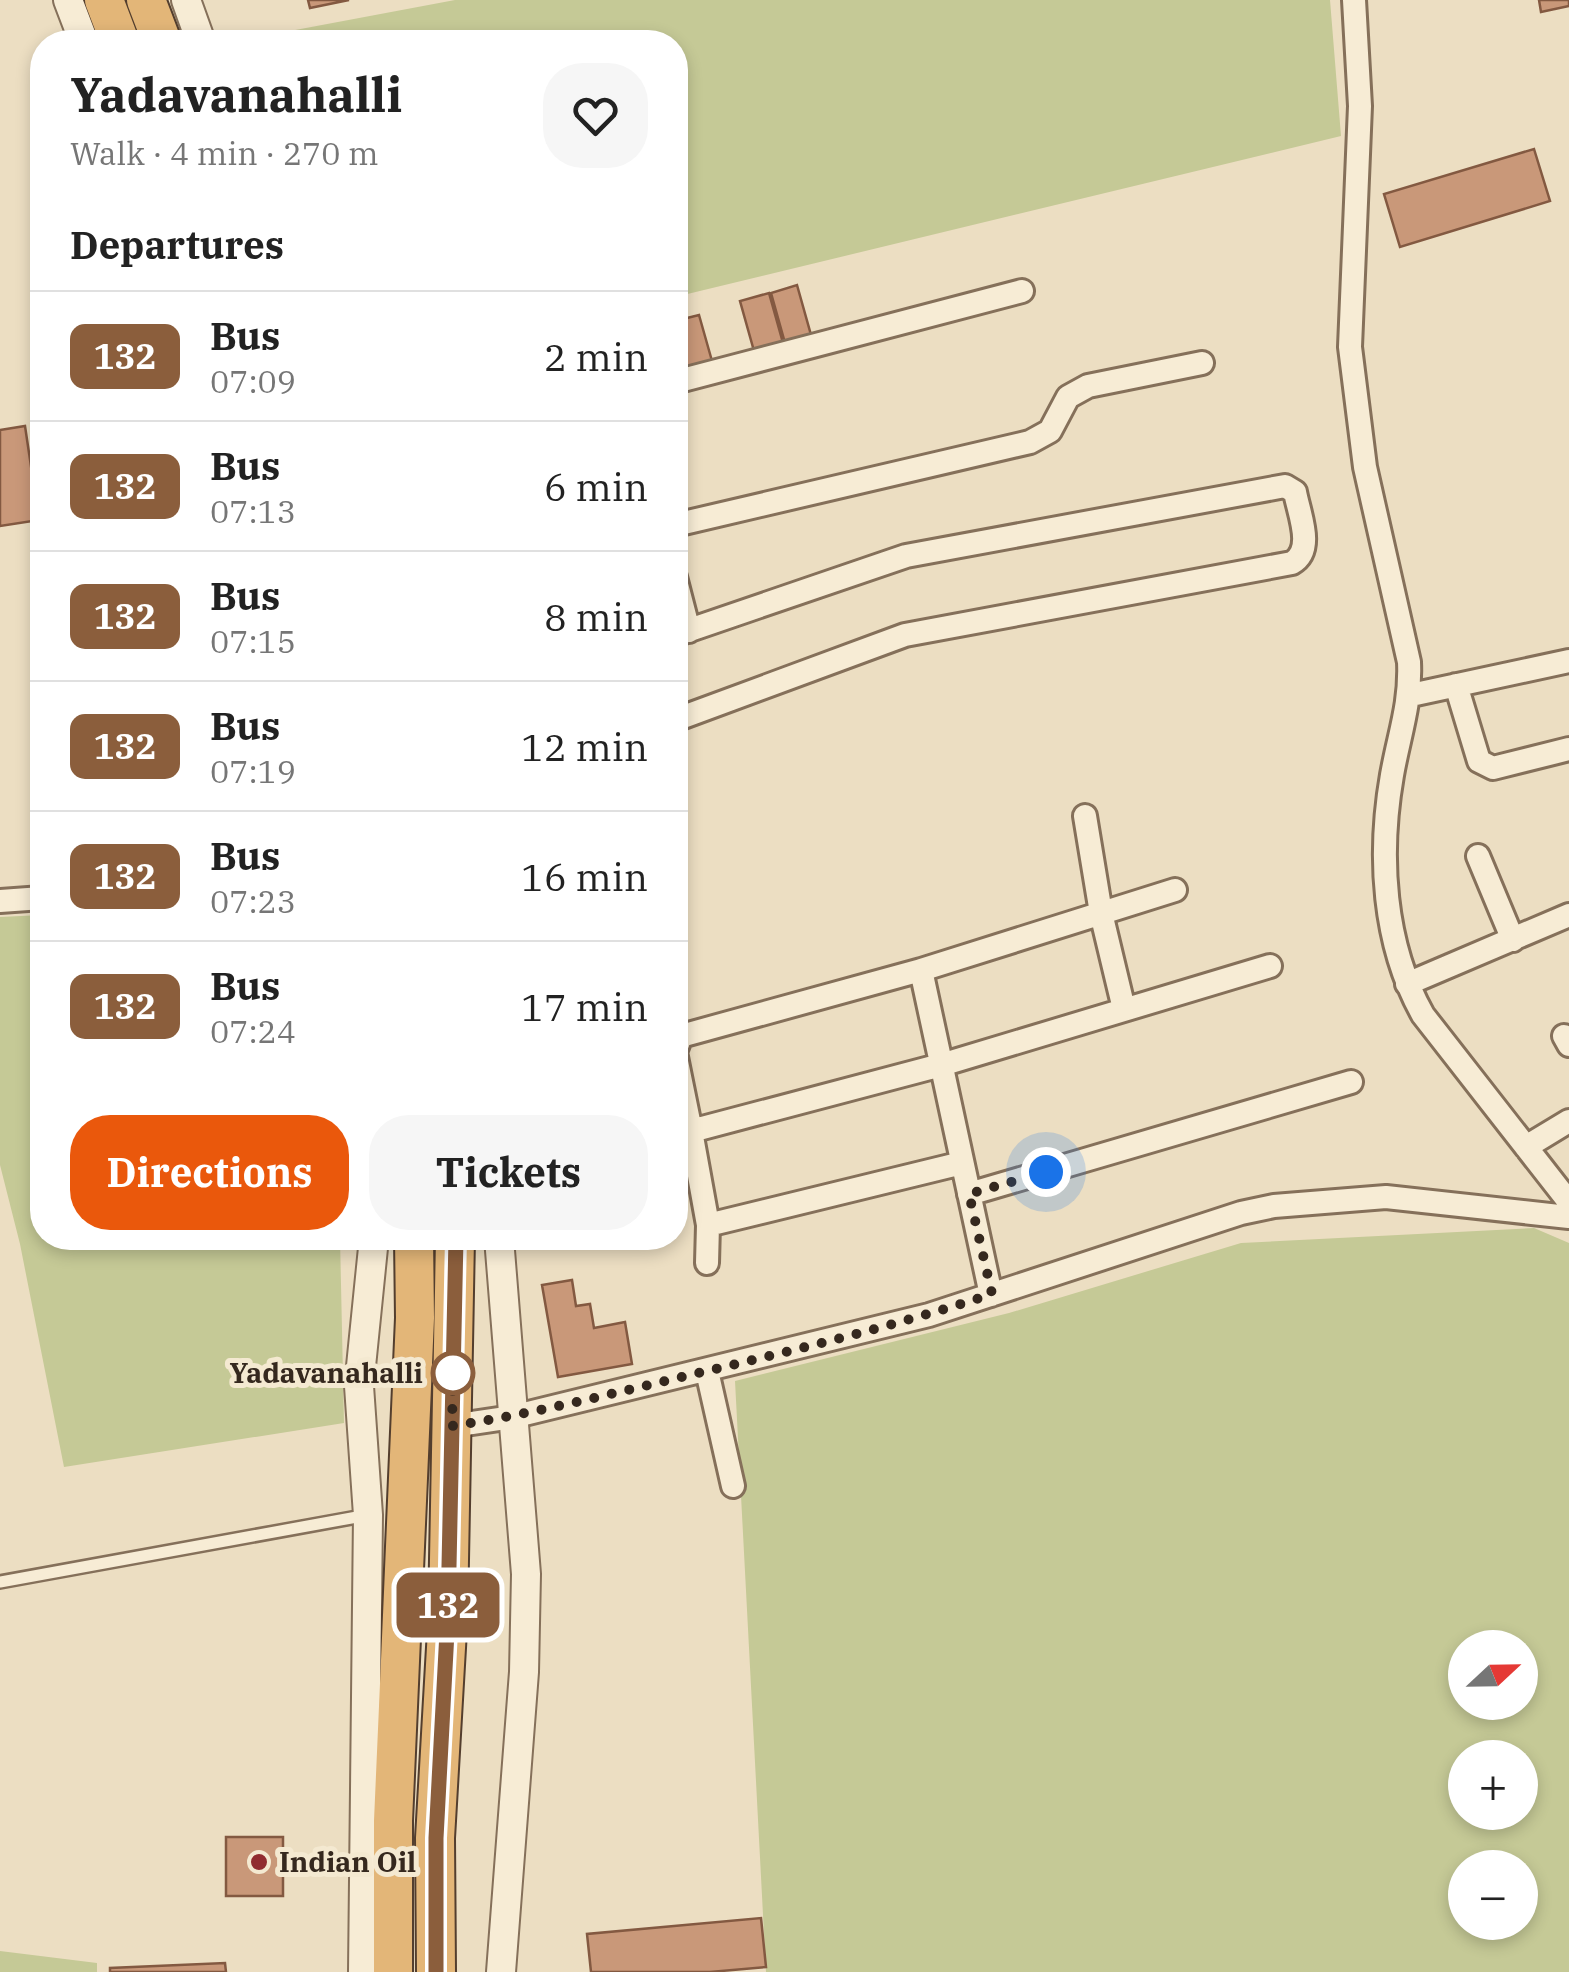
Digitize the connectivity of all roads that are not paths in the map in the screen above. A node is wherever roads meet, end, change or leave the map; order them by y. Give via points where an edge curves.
1 (68, 0) edge
2 (104, 0) edge
3 (146, 0) edge
4 (186, 0) edge
5 (1354, 0) edge
6 (79, 30) edge
7 (115, 30) edge
8 (157, 30) edge
9 (197, 30) edge
10 (1022, 291) dead end
11 (1202, 362) dead end
12 (688, 379) edge
13 (688, 523) edge
14 (688, 631) edge
15 (1569, 661) edge
16 (1456, 685) junction
17 (1411, 695) junction
18 (688, 715) edge
19 (1569, 749) edge
20 (1085, 816) dead end
21 (1478, 856) dead end
22 (1175, 890) dead end
23 (30, 899) edge
24 (0, 901) edge
25 (1102, 913) junction
26 (1569, 915) edge
27 (1513, 940) junction
28 (1270, 966) dead end
29 (921, 970) junction
30 (1408, 984) junction
31 (1124, 1010) junction
32 (688, 1034) edge
33 (941, 1065) junction
34 (1351, 1082) dead end
35 (688, 1115) edge
36 (1569, 1122) edge
37 (691, 1131) junction
38 (1526, 1146) junction
39 (962, 1163) junction
40 (969, 1194) junction
41 (1569, 1202) edge
42 (1569, 1217) edge
43 (708, 1225) junction
44 (373, 1250) edge
45 (414, 1250) edge
46 (456, 1250) edge
47 (501, 1250) edge
48 (707, 1263) dead end
49 (992, 1294) junction
50 (706, 1371) junction
51 (512, 1417) junction
52 (452, 1426) junction
53 (733, 1486) dead end
54 (368, 1514) junction
55 (0, 1582) edge
56 (379, 1820) junction
57 (363, 1972) edge
58 (393, 1972) edge
59 (436, 1972) edge
60 (501, 1972) edge

1 - 6 street
2 - 7 highway
3 - 8 highway
4 - 9 street
5 - 17 street via 1360,106 1350,348 1365,467
10 - 12 street
11 - 13 street via 1088,386 1068,397 1050,431 1030,442
14 - 18 street via 906,556 1284,486 1295,492 1305,546 1292,563 904,635
15 - 16 street
16 - 17 street
16 - 19 street via 1486,766
17 - 30 street via 1384,849 1392,929
20 - 25 street
21 - 27 street
22 - 25 street
23 - 24 street
25 - 29 street
25 - 31 street
26 - 27 street
27 - 30 street
28 - 31 street
29 - 32 street
29 - 33 street
30 - 38 street via 1423,1015
31 - 33 street
33 - 37 street
33 - 39 street
34 - 40 street
35 - 37 street
36 - 38 street
37 - 43 street
38 - 41 street
39 - 40 street
39 - 43 street
40 - 49 street
42 - 49 street via 1386,1196 1274,1206
43 - 48 street
44 - 54 street via 359,1386
45 - 56 highway via 415,1318
46 - 52 highway
47 - 51 street
49 - 50 street
50 - 51 street
50 - 53 street
51 - 52 street
51 - 60 street via 526,1593
52 - 59 highway
54 - 55 lane
54 - 56 street
56 - 57 street
56 - 58 highway

